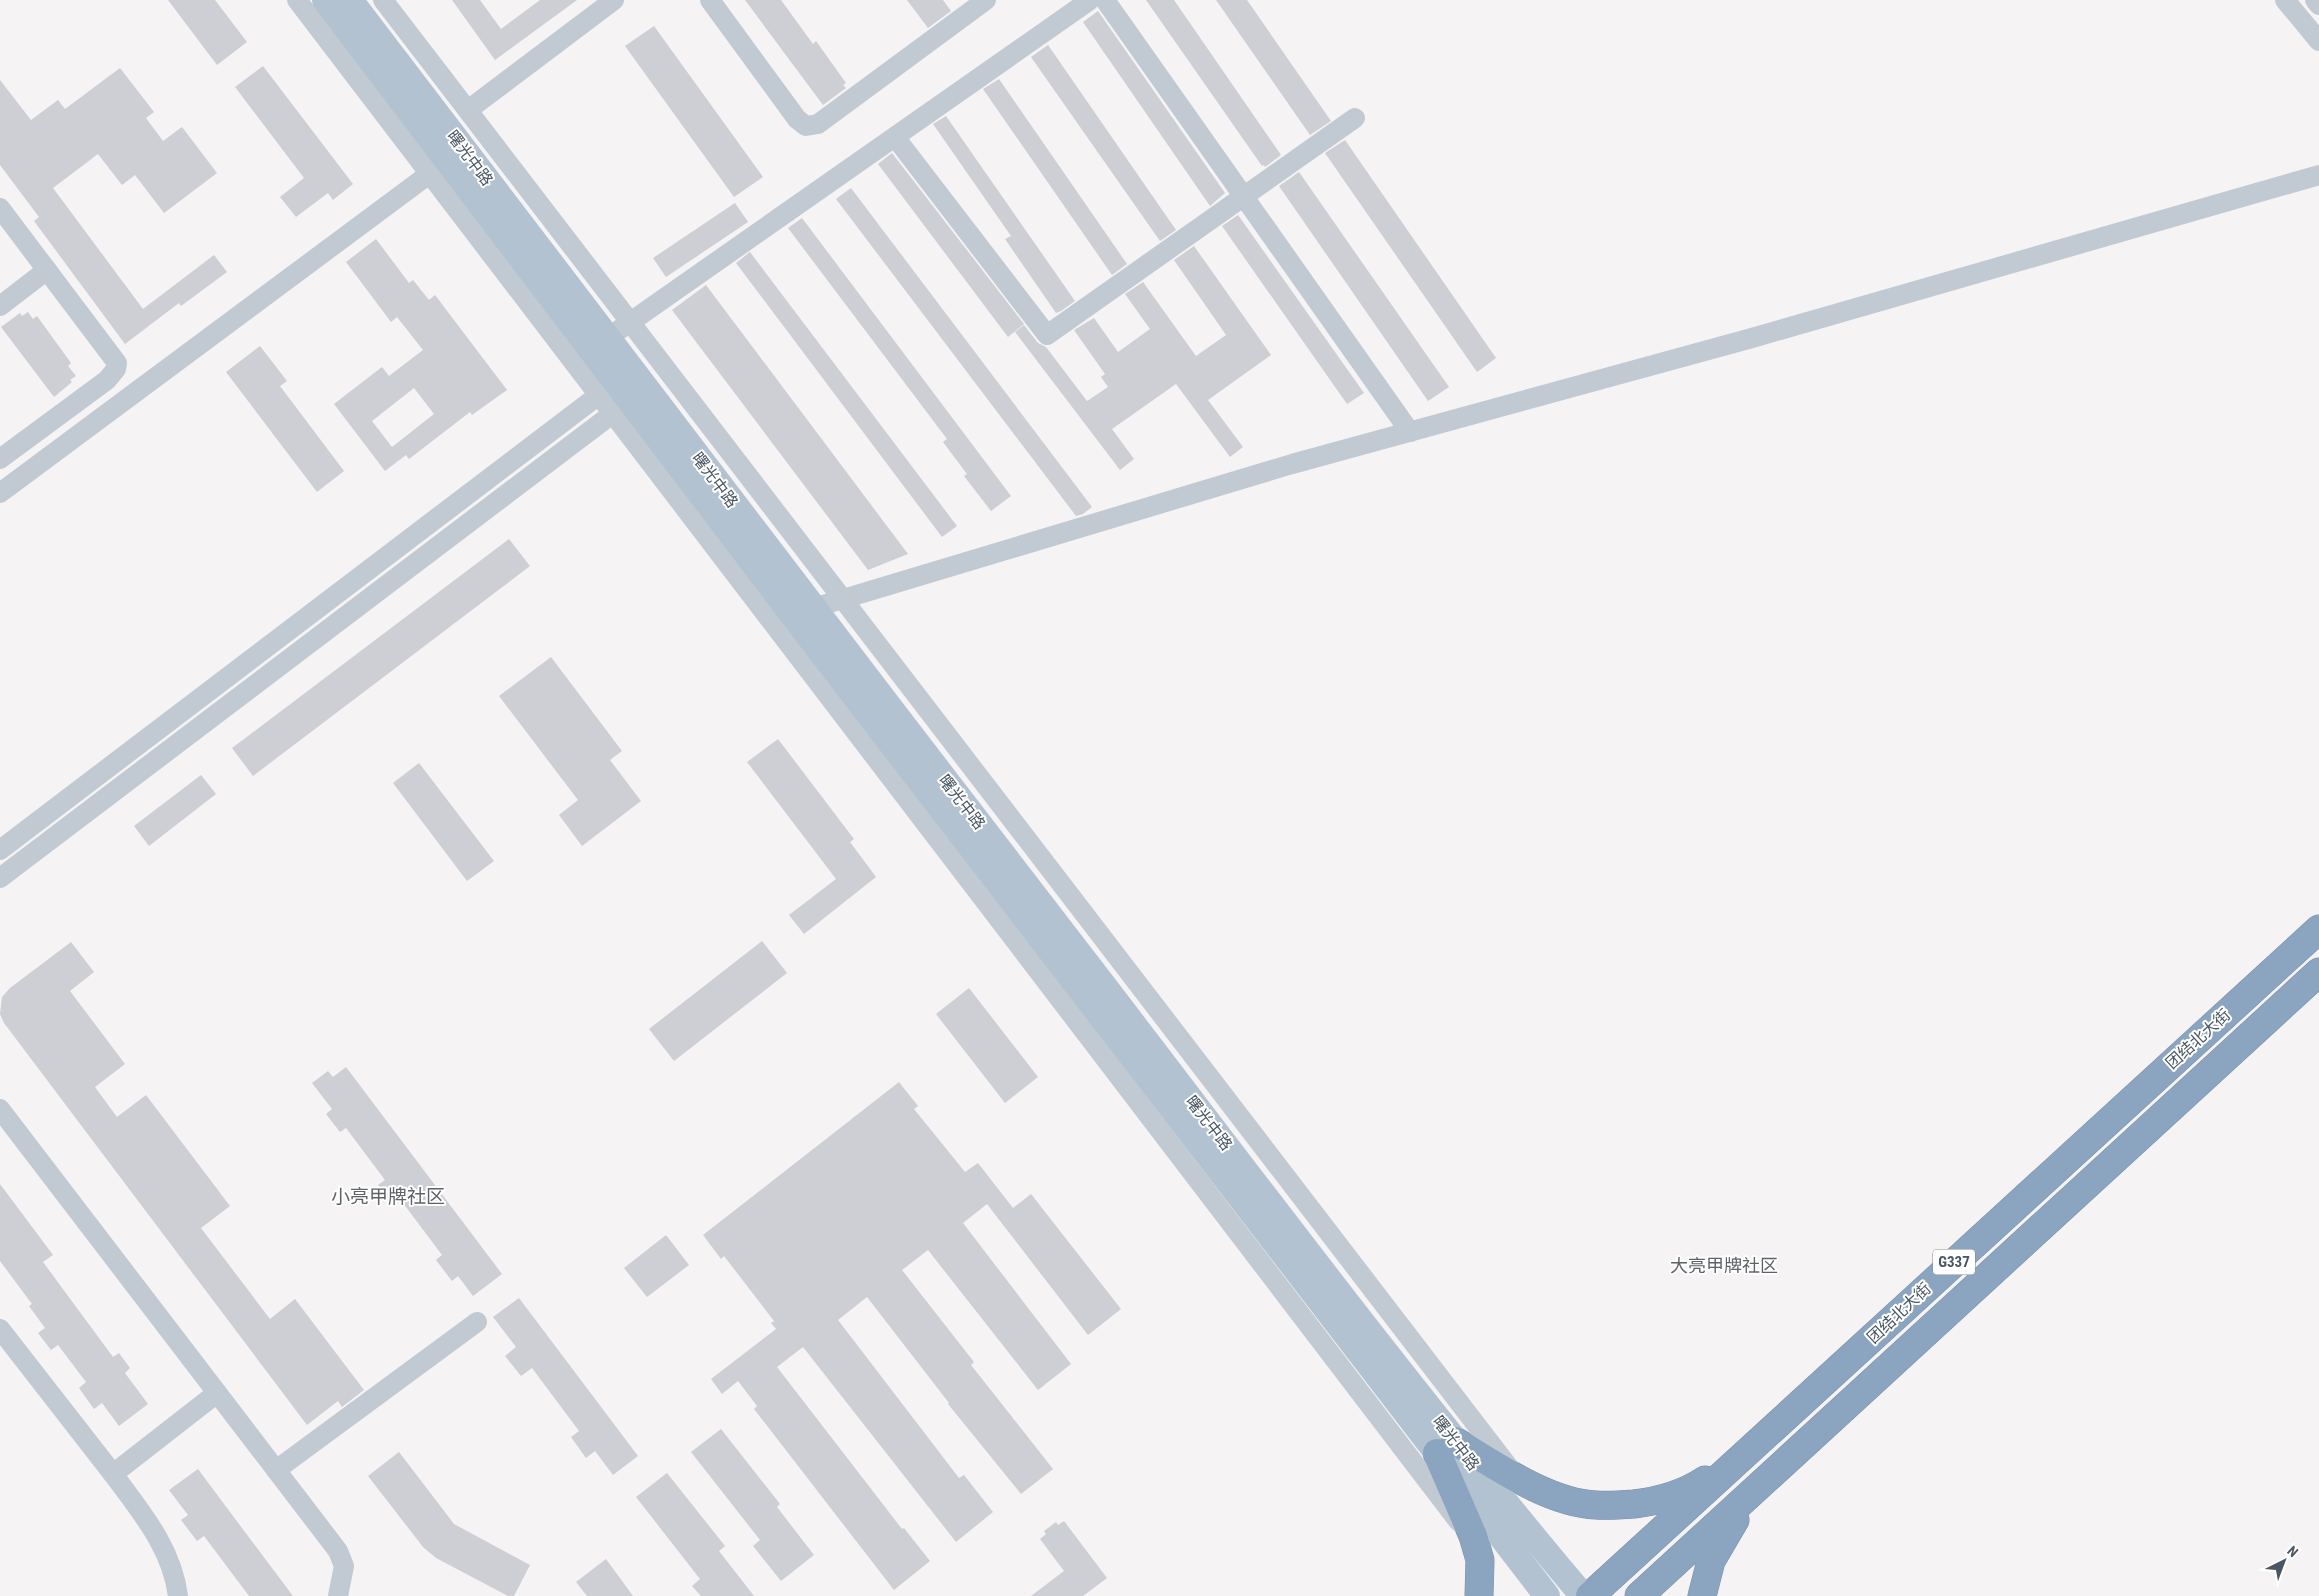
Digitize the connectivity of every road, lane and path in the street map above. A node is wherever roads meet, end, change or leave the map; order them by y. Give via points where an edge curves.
1 (297, 0) edge
2 (325, 0) edge
3 (350, 0) edge
4 (383, 0) edge
5 (614, 0) edge
6 (710, 0) edge
7 (986, 0) edge
8 (1090, 0) edge
9 (1105, 0) edge
10 (2285, 0) edge
11 (2315, 0) edge
12 (2319, 5) edge
13 (2319, 41) edge
14 (468, 110) junction
15 (1355, 118) dead end
16 (895, 137) junction
17 (438, 167) junction
18 (2319, 175) edge
19 (1244, 196) junction
20 (0, 208) edge
21 (48, 270) junction
22 (0, 306) edge
23 (630, 322) junction
24 (607, 338) junction
25 (623, 392) junction
26 (1410, 432) junction
27 (0, 459) edge
28 (0, 493) edge
29 (843, 598) junction
30 (813, 608) junction
31 (0, 850) edge
32 (0, 878) edge
33 (2319, 928) edge
34 (2319, 972) edge
35 (0, 1109) edge
36 (477, 1322) dead end
37 (0, 1329) edge
38 (217, 1393) junction
39 (1446, 1447) junction
40 (1749, 1452) junction
41 (276, 1470) junction
42 (113, 1474) junction
43 (1515, 1476) junction
44 (1769, 1476) junction
45 (1475, 1543) junction
46 (178, 1596) edge
47 (338, 1596) edge
48 (1479, 1596) edge
49 (1547, 1596) edge
50 (1583, 1596) edge
51 (1590, 1596) edge
52 (1639, 1596) edge
53 (1702, 1596) edge

1 - 17 street
2 - 17 main road, 曙光中路
3 - 24 main road, 曙光中路
4 - 14 street
5 - 14 street
6 - 7 street via 797,119 806,126 818,124
8 - 16 street
9 - 19 street
10 - 13 street
11 - 12 street
14 - 23 street
15 - 19 street
16 - 19 street via 1047,334
16 - 23 street
17 - 25 main road, 曙光中路
17 - 28 street
18 - 26 street via 1752,338
19 - 26 street
20 - 21 street
21 - 22 street
21 - 27 street via 117,363 116,369 107,380
23 - 24 street
23 - 29 street
24 - 25 main road, 曙光中路
25 - 30 main road, 曙光中路
25 - 31 street
25 - 32 street
25 - 39 main road, 曙光中路
25 - 45 street
26 - 29 street
29 - 30 street
29 - 43 street
30 - 39 main road, 曙光中路
33 - 40 highway, 团结北大街 / G337
34 - 44 highway, 团结北大街 / G337
35 - 38 street
36 - 41 street
37 - 42 street
38 - 41 street
38 - 42 street
39 - 43 highway
39 - 45 highway
39 - 49 main road, 曙光中路
39 - 50 main road, 曙光中路
40 - 43 highway via 1701,1482 1650,1502 1594,1506 1547,1492
40 - 51 highway, 团结北大街 / G337
41 - 47 street via 338,1551 344,1566
42 - 46 street via 150,1523 168,1556
44 - 52 highway, 团结北大街 / G337
44 - 53 highway via 1731,1525 1710,1561
45 - 48 highway via 1480,1560

